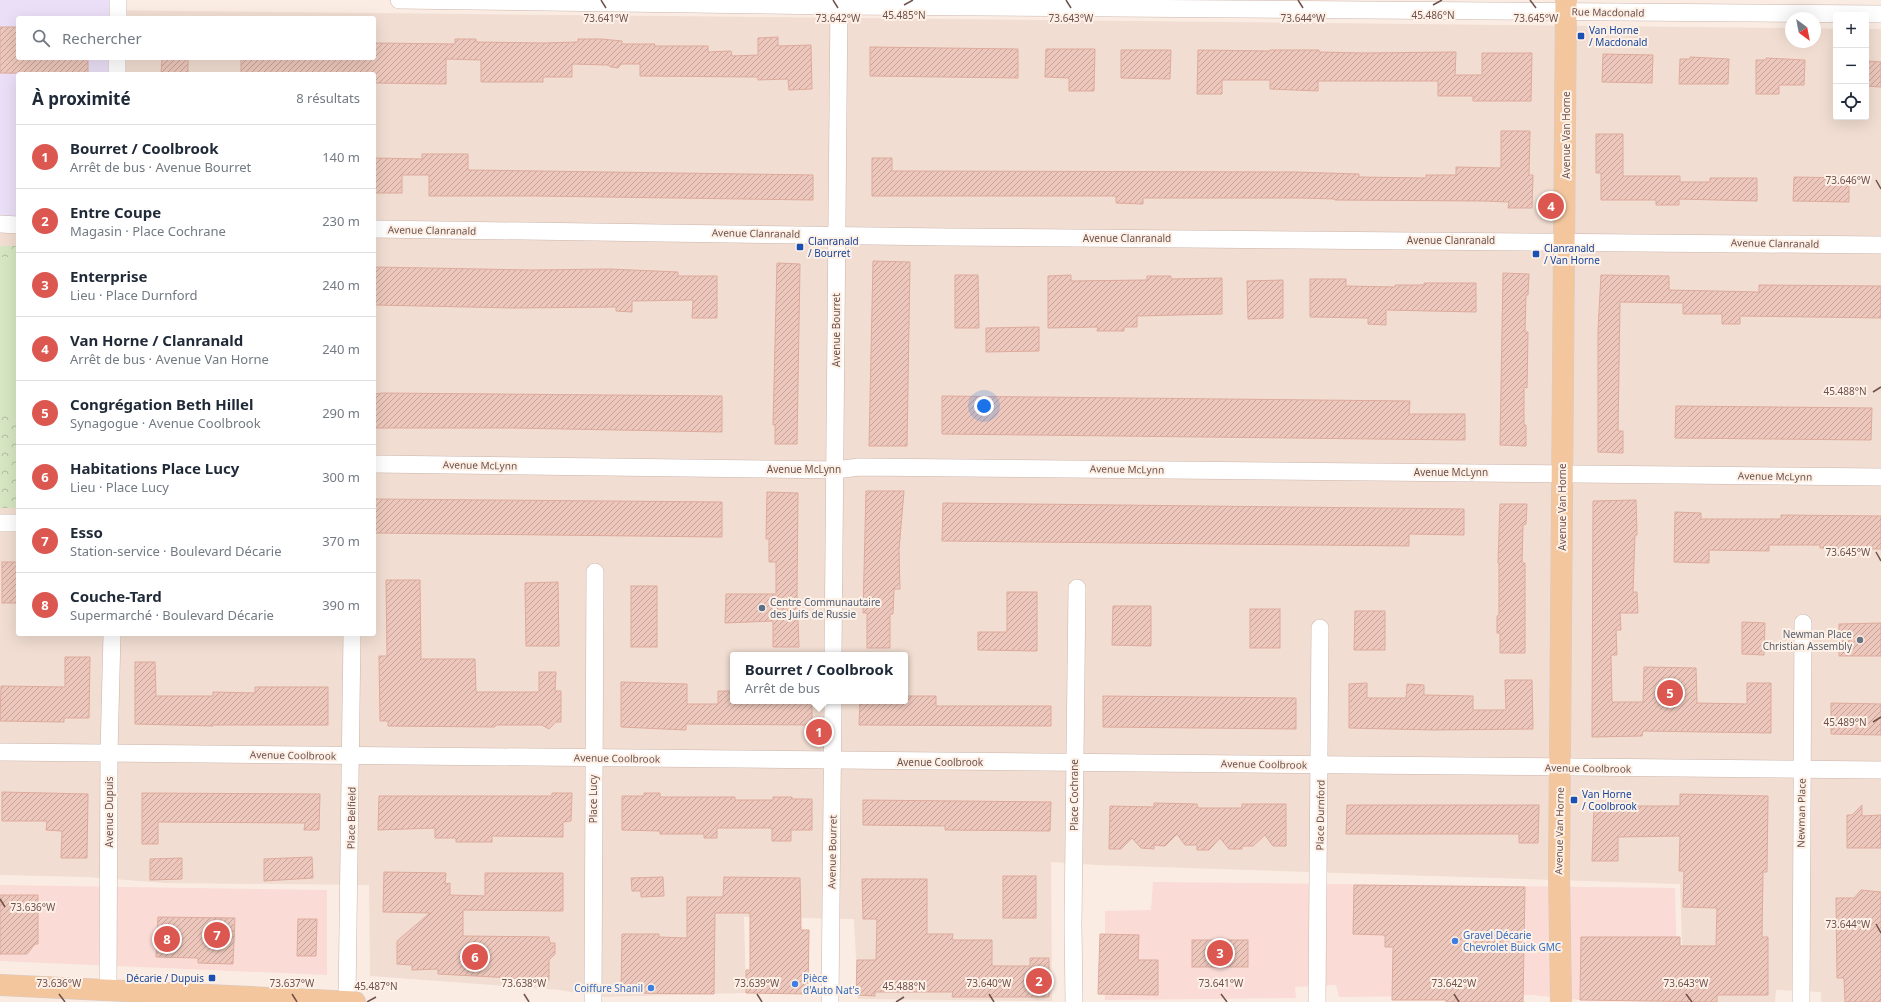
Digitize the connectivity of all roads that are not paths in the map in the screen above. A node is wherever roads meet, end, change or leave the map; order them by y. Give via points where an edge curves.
1 (118, 0) edge
2 (399, 0) edge
3 (839, 3) edge
4 (1566, 6) edge
5 (1881, 14) edge
6 (118, 16) edge
7 (117, 60) edge
8 (117, 72) edge
9 (0, 224) edge
10 (16, 225) edge
11 (376, 229) edge
12 (837, 235) junction
13 (1565, 241) junction
14 (1881, 244) edge
15 (376, 464) edge
16 (836, 470) junction
17 (1562, 473) junction
18 (1881, 477) edge
19 (0, 523) edge
20 (16, 523) edge
21 (595, 572) dead end
22 (1076, 588) dead end
23 (1803, 623) dead end
24 (1320, 628) dead end
25 (112, 636) edge
26 (352, 636) edge
27 (833, 652) edge
28 (833, 704) edge
29 (0, 752) edge
30 (109, 753) junction
31 (351, 756) junction
32 (594, 758) junction
33 (833, 761) junction
34 (1074, 762) junction
35 (1320, 765) junction
36 (1560, 767) junction
37 (1802, 769) junction
38 (1881, 770) edge
39 (0, 985) edge
40 (108, 989) junction
41 (347, 1002) edge
42 (355, 1002) edge
43 (593, 1002) edge
44 (830, 1002) edge
45 (1074, 1002) edge
46 (1317, 1002) edge
47 (1560, 1002) edge
48 (1801, 1002) edge

1 - 6 street
2 - 3 street, Rue Macdonald
3 - 4 street, Rue Macdonald
3 - 12 street, Avenue Bourret
4 - 5 street, Rue Macdonald
4 - 13 main road, Avenue Van Horne
7 - 8 street
9 - 10 street
11 - 12 street, Avenue Clanranald
12 - 13 street, Avenue Clanranald
12 - 16 street, Avenue Bourret
13 - 14 street, Avenue Clanranald
13 - 17 main road, Avenue Van Horne
15 - 16 street, Avenue McLynn
16 - 17 street, Avenue McLynn via 859,467
16 - 27 street, Avenue Bourret
17 - 18 street, Avenue McLynn
17 - 36 main road, Avenue Van Horne
19 - 20 street
21 - 32 street, Place Lucy
22 - 34 street, Place Cochrane
23 - 37 street, Newman Place
24 - 35 street, Place Durnford
25 - 30 street, Avenue Dupuis
26 - 31 street, Place Belfield
28 - 33 street, Avenue Bourret
29 - 30 street, Avenue Coolbrook
30 - 31 street, Avenue Coolbrook
30 - 40 street, Avenue Dupuis
31 - 32 street, Avenue Coolbrook
31 - 41 street, Place Belfield
32 - 33 street, Avenue Coolbrook
32 - 43 street, Place Lucy
33 - 34 street, Avenue Coolbrook
33 - 44 street, Avenue Bourret
34 - 35 street, Avenue Coolbrook
34 - 45 street, Place Cochrane
35 - 36 street, Avenue Coolbrook
35 - 46 street, Place Durnford
36 - 37 street, Avenue Coolbrook
36 - 47 main road, Avenue Van Horne
37 - 38 street, Avenue Coolbrook
37 - 48 street, Newman Place
39 - 40 main road
40 - 41 main road
41 - 42 main road

